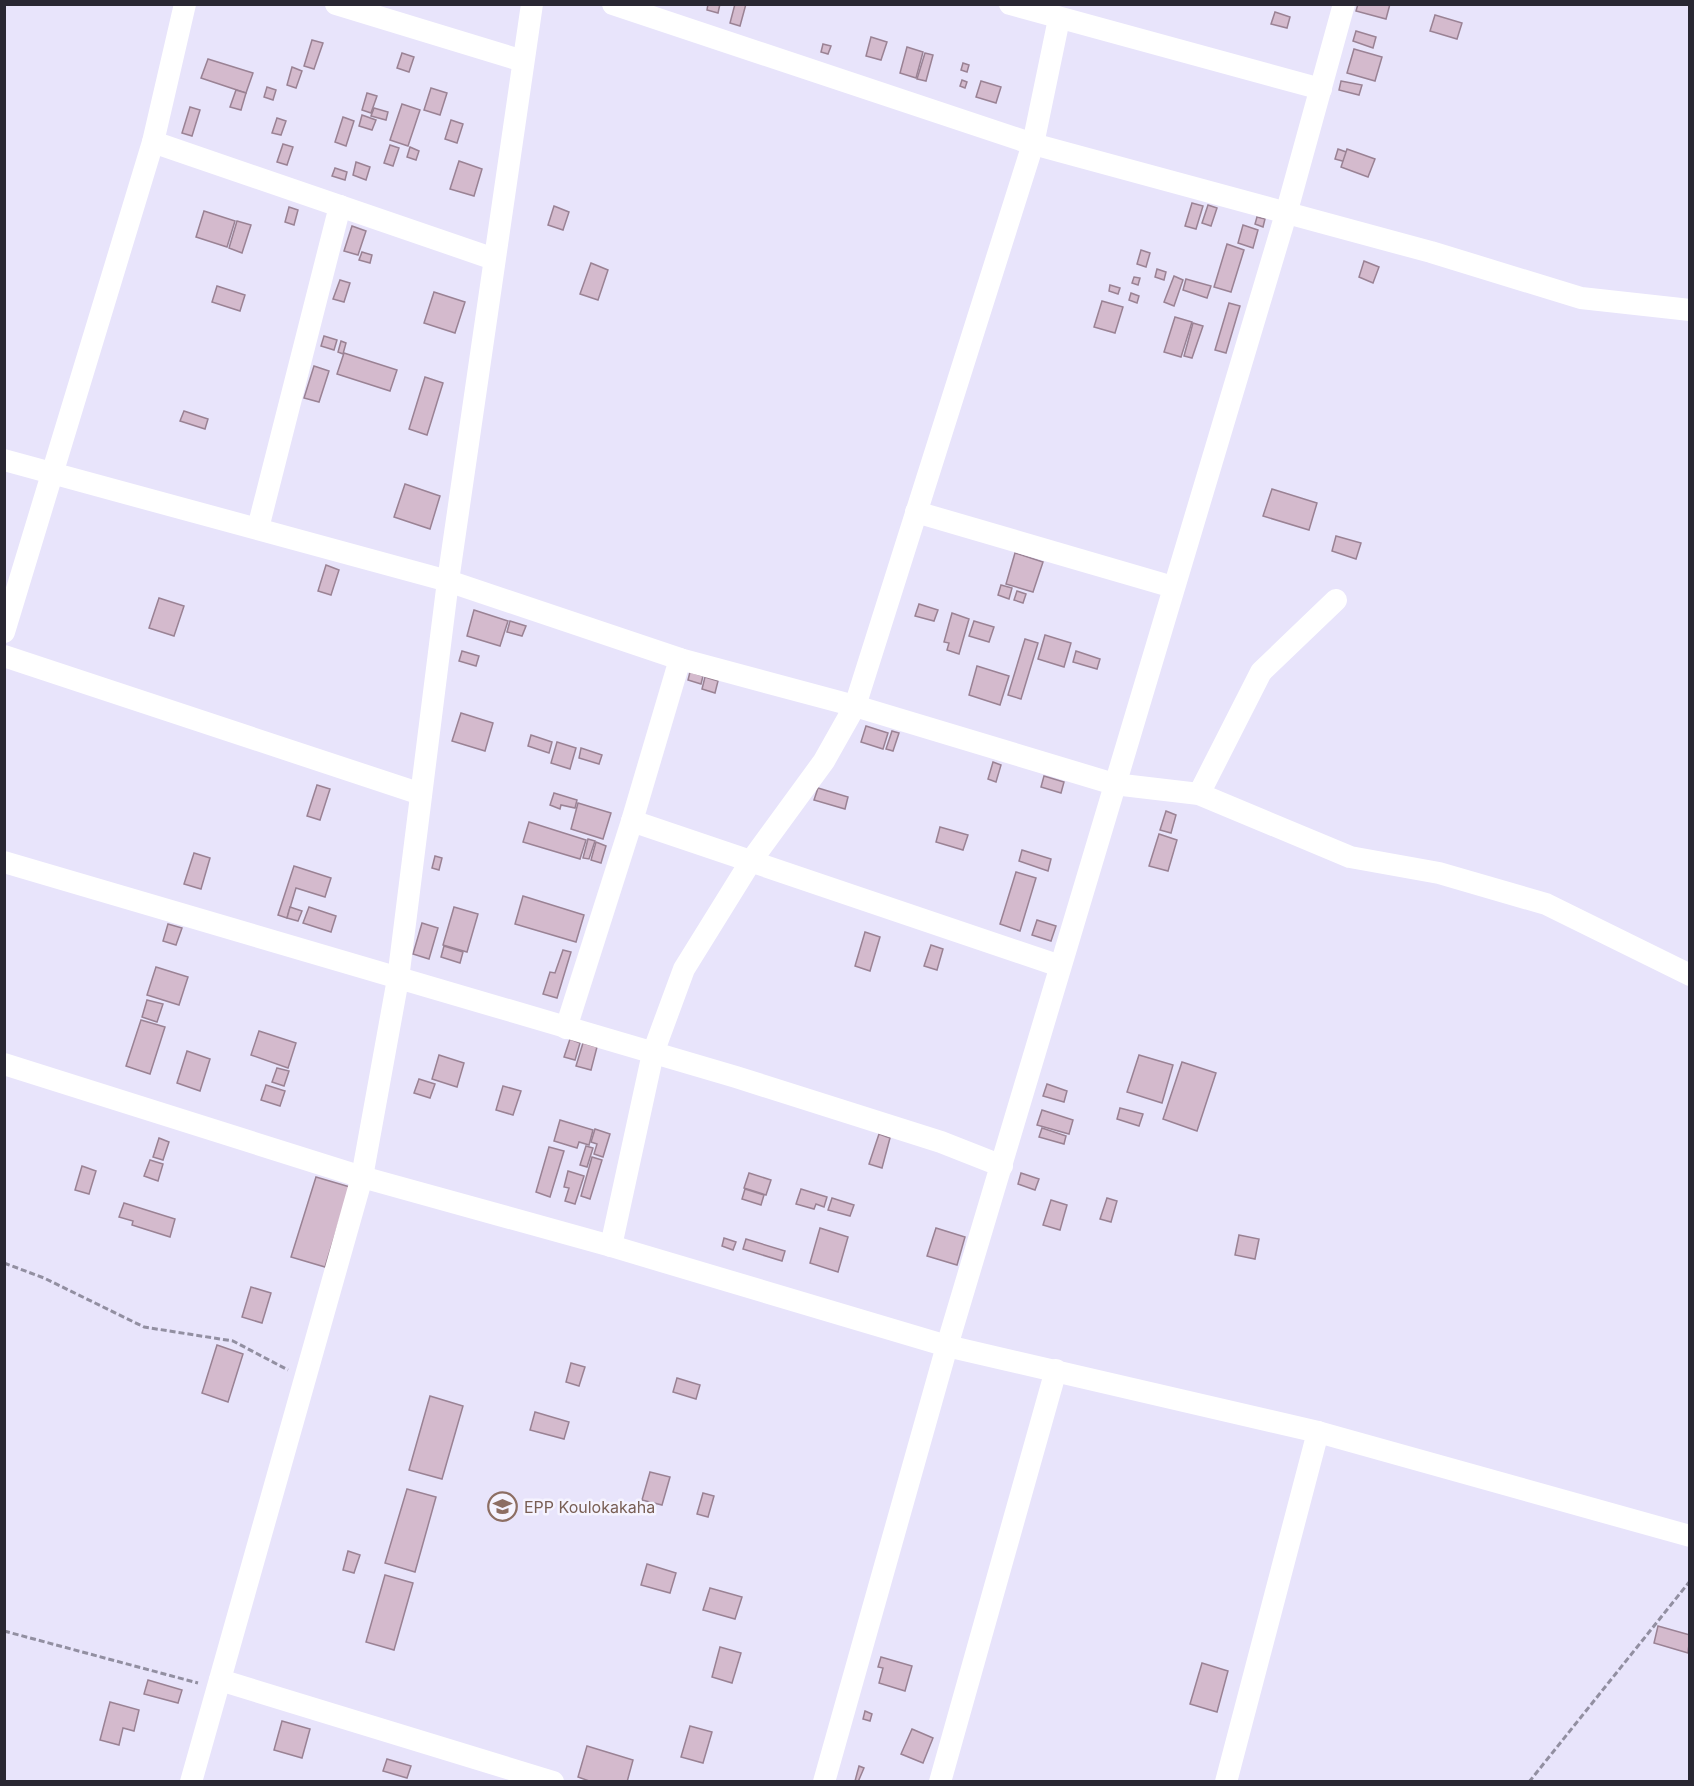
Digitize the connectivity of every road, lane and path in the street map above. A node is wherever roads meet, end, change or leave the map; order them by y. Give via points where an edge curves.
1 (185, 4) edge
2 (336, 4) edge
3 (532, 4) edge
4 (613, 4) edge
5 (1010, 4) edge
6 (1344, 4) edge
7 (1059, 20) junction
8 (524, 61) junction
9 (1321, 89) junction
10 (153, 142) junction
11 (1033, 144) junction
12 (340, 206) junction
13 (1286, 214) junction
14 (494, 259) junction
15 (1689, 310) edge
16 (4, 459) edge
17 (55, 472) junction
18 (916, 512) junction
19 (258, 528) junction
20 (448, 581) junction
21 (1173, 587) junction
22 (1336, 600) dead end
23 (4, 632) edge
24 (4, 656) edge
25 (680, 659) junction
26 (855, 706) junction
27 (1114, 784) junction
28 (421, 794) junction
29 (1199, 794) junction
30 (633, 821) junction
31 (751, 861) junction
32 (4, 862) edge
33 (1060, 966) junction
34 (1689, 975) edge
35 (398, 979) junction
36 (566, 1028) junction
37 (653, 1053) junction
38 (4, 1064) edge
39 (1002, 1166) junction
40 (362, 1177) junction
41 (612, 1246) junction
42 (4, 1263) edge
43 (946, 1346) junction
44 (1056, 1370) junction
45 (305, 1379) junction
46 (1318, 1432) junction
47 (1689, 1536) edge
48 (1689, 1581) edge
49 (4, 1631) edge
50 (219, 1684) junction
51 (546, 1781) edge
52 (191, 1782) edge
53 (824, 1782) edge
54 (940, 1782) edge
55 (1226, 1782) edge
56 (1529, 1782) edge

1 - 10 street
2 - 8 street
3 - 8 street
4 - 11 street
5 - 7 street
6 - 9 street
7 - 9 street
7 - 11 street
8 - 14 street
9 - 13 street
10 - 12 street
10 - 17 street
11 - 13 street
11 - 18 street
12 - 14 street
12 - 19 street
13 - 15 street via 1431,252 1581,298
13 - 21 street
14 - 20 street
16 - 17 street
17 - 19 street
17 - 23 street
18 - 21 street
18 - 26 street
19 - 20 street
20 - 25 street
20 - 28 street
21 - 27 street
22 - 29 street via 1261,672
24 - 28 street
25 - 26 street
25 - 30 street
26 - 27 street
26 - 31 street via 824,761
27 - 29 street
27 - 33 street
28 - 35 street
29 - 34 street via 1350,856 1439,873 1546,904
30 - 31 street
30 - 36 street
31 - 33 street
31 - 37 street via 684,969
32 - 35 street
33 - 39 street
35 - 36 street
35 - 40 street
36 - 37 street
37 - 39 street via 941,1142
37 - 41 street
38 - 40 street
39 - 43 street
40 - 41 street
40 - 45 street
41 - 43 street
42 - 45 path via 144,1326 233,1341
43 - 44 street
43 - 53 street
44 - 46 street
44 - 54 street
45 - 50 street
46 - 47 street
46 - 55 street
48 - 56 path
49 - 50 path
50 - 51 street
50 - 52 street

